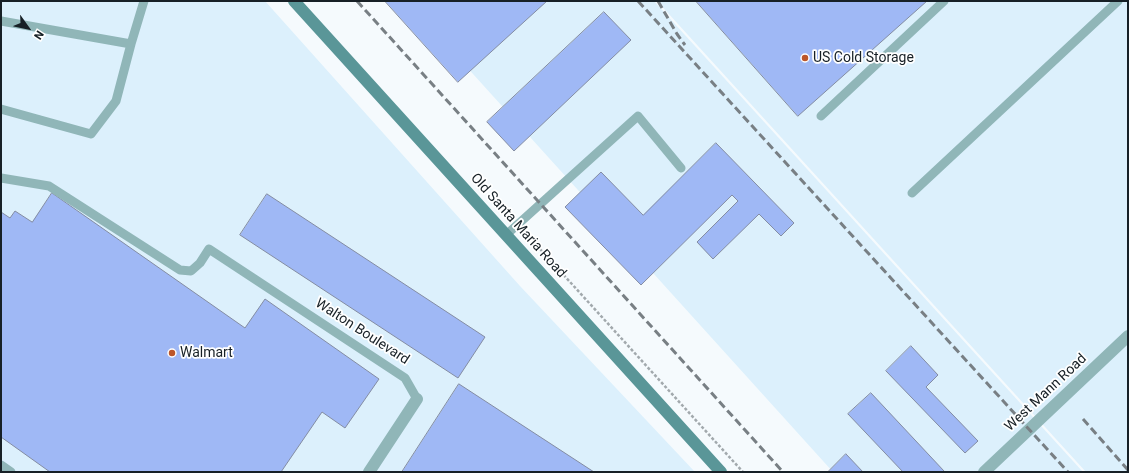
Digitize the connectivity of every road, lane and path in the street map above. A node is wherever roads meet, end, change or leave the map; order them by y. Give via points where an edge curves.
1 (144, 1) edge
2 (294, 1) edge
3 (944, 1) edge
4 (1118, 1) edge
5 (1, 21) edge
6 (131, 44) junction
7 (1, 109) edge
8 (821, 116) dead end
9 (681, 168) dead end
10 (1, 178) edge
11 (486, 189) dead end
12 (912, 193) dead end
13 (518, 224) junction
14 (506, 235) junction
15 (536, 244) dead end
16 (1128, 336) edge
17 (417, 399) joint
18 (1, 465) edge
19 (11, 472) edge
20 (369, 472) edge
21 (721, 472) edge
22 (743, 472) edge
23 (984, 472) edge

1 - 6 lane
2 - 14 main road, Old Santa Maria Road
3 - 8 lane
4 - 12 lane
5 - 6 lane
6 - 7 lane via 116,101 91,134
9 - 13 lane via 638,116
10 - 17 lane, Walton Boulevard via 48,186 180,270 191,271 209,249 405,378
11 - 13 path
13 - 14 lane
14 - 21 main road, Old Santa Maria Road
15 - 22 path
16 - 23 street, West Mann Road
17 - 20 street, Walton Boulevard
18 - 19 lane

